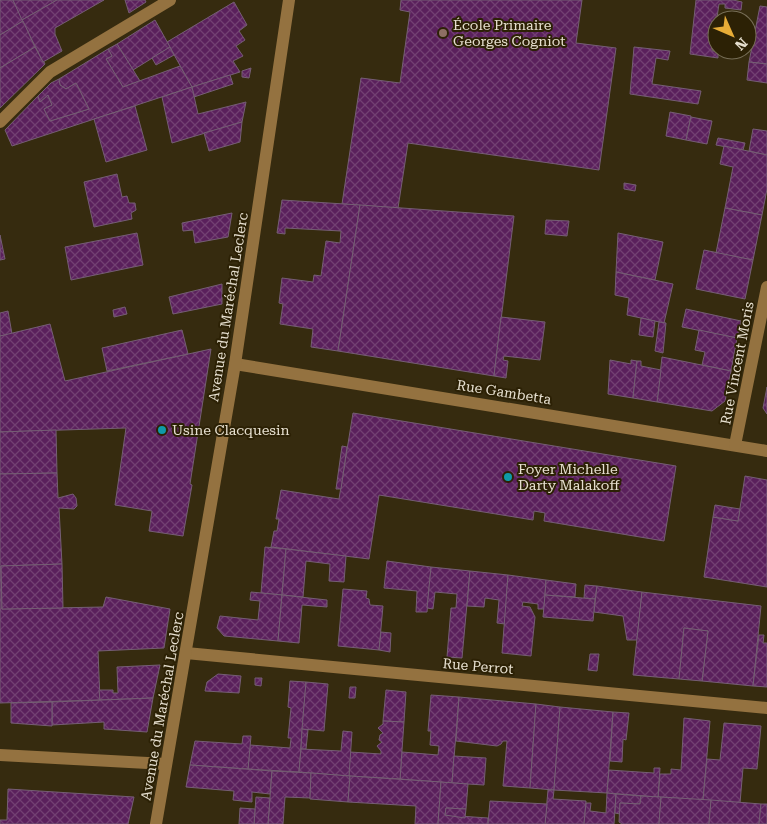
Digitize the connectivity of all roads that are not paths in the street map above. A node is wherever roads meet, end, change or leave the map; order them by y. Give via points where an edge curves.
1 (170, 0) edge
2 (289, 0) edge
3 (0, 122) edge
4 (767, 287) edge
5 (235, 364) junction
6 (736, 445) junction
7 (767, 451) edge
8 (186, 653) junction
9 (767, 708) edge
10 (0, 755) edge
11 (166, 764) junction
12 (156, 824) edge

1 - 3 street via 50,72
2 - 5 street, Avenue du Maréchal Leclerc
4 - 6 street, Rue Vincent Moris
5 - 6 street, Rue Gambetta
5 - 8 street, Avenue du Maréchal Leclerc
6 - 7 street, Rue Gambetta
8 - 9 street, Rue Perrot
8 - 11 street, Avenue du Maréchal Leclerc
10 - 11 street
11 - 12 street, Avenue du Maréchal Leclerc

